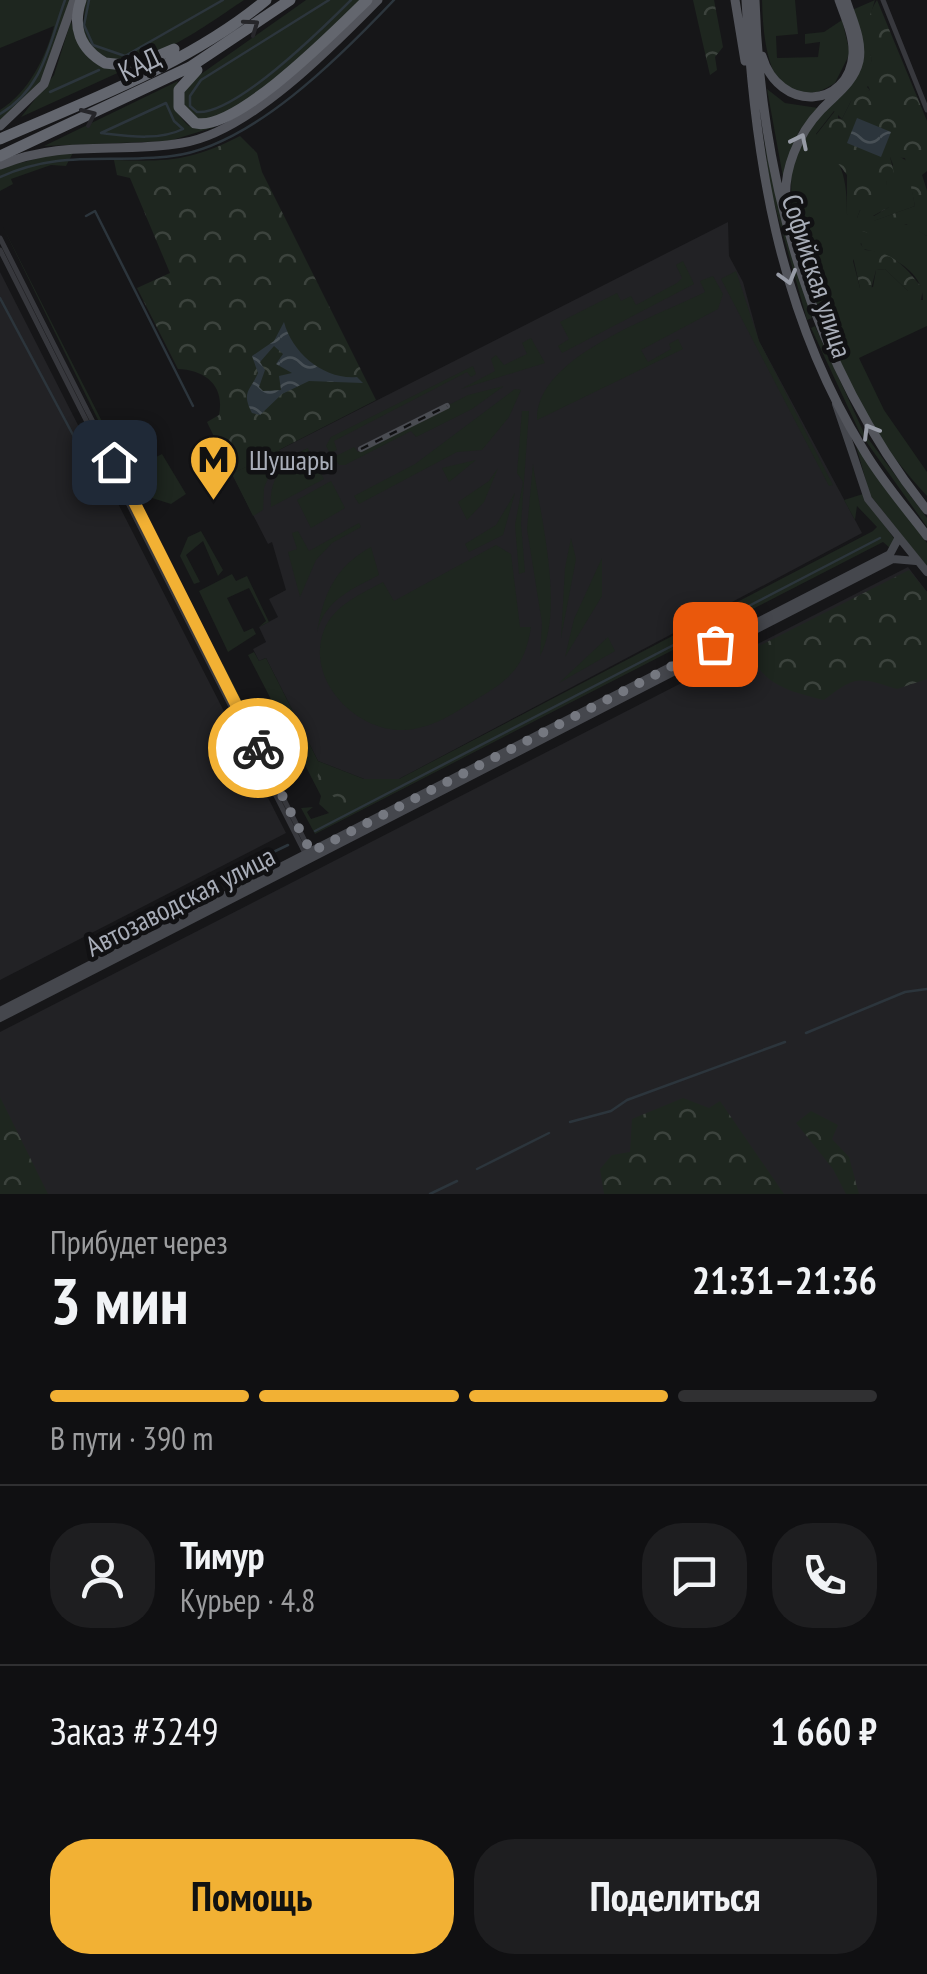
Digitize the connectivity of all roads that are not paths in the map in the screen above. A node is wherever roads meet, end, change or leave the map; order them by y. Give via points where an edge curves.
1 (78, 0) edge
2 (266, 0) edge
3 (290, 0) edge
4 (367, 0) edge
5 (378, 0) edge
6 (735, 0) edge
7 (746, 0) edge
8 (755, 0) edge
9 (843, 0) edge
10 (883, 0) edge
11 (756, 34) junction
12 (193, 47) junction
13 (215, 52) junction
14 (750, 78) junction
15 (927, 110) edge
16 (0, 126) edge
17 (0, 139) edge
18 (0, 156) edge
19 (0, 165) edge
20 (790, 236) junction
21 (0, 238) edge
22 (0, 250) edge
23 (819, 324) junction
24 (804, 329) junction
25 (833, 395) junction
26 (912, 491) junction
27 (927, 502) edge
28 (927, 510) edge
29 (927, 536) edge
30 (898, 539) junction
31 (916, 561) junction
32 (927, 572) edge
33 (309, 855) junction
34 (0, 1015) edge

1 - 12 highway via 80,38 104,63 134,66
1 - 16 main road via 44,84
2 - 12 highway, КАД
13 -> 3 highway, КАД
4 - 13 highway via 277,80 203,125 182,114 179,90
5 - 19 main road via 298,73 204,138 47,149
6 - 14 main road
7 - 14 main road, Софийская улица
8 - 11 main road, Софийская улица
9 - 11 main road via 852,60 825,93 805,97 779,88
20 -> 9 main road via 786,189 797,144 849,82 859,60
10 - 15 street
11 - 20 main road, Софийская улица via 772,163
12 - 17 highway, КАД
18 -> 13 highway, КАД
14 -> 24 main road, Софийская улица via 766,193
20 - 23 main road, Софийская улица
21 - 33 street
22 - 33 street
23 - 24 main road
26 -> 23 main road, Софийская улица via 866,427
24 - 25 main road, Софийская улица
25 - 29 main road, Софийская улица via 864,452
25 - 30 street via 861,484
26 - 27 street
26 - 28 main road, Софийская улица
30 - 31 street
30 - 33 street, Автозаводская улица via 890,554
31 - 32 street
31 - 33 street, Автозаводская улица via 893,559
33 - 34 street, Автозаводская улица

